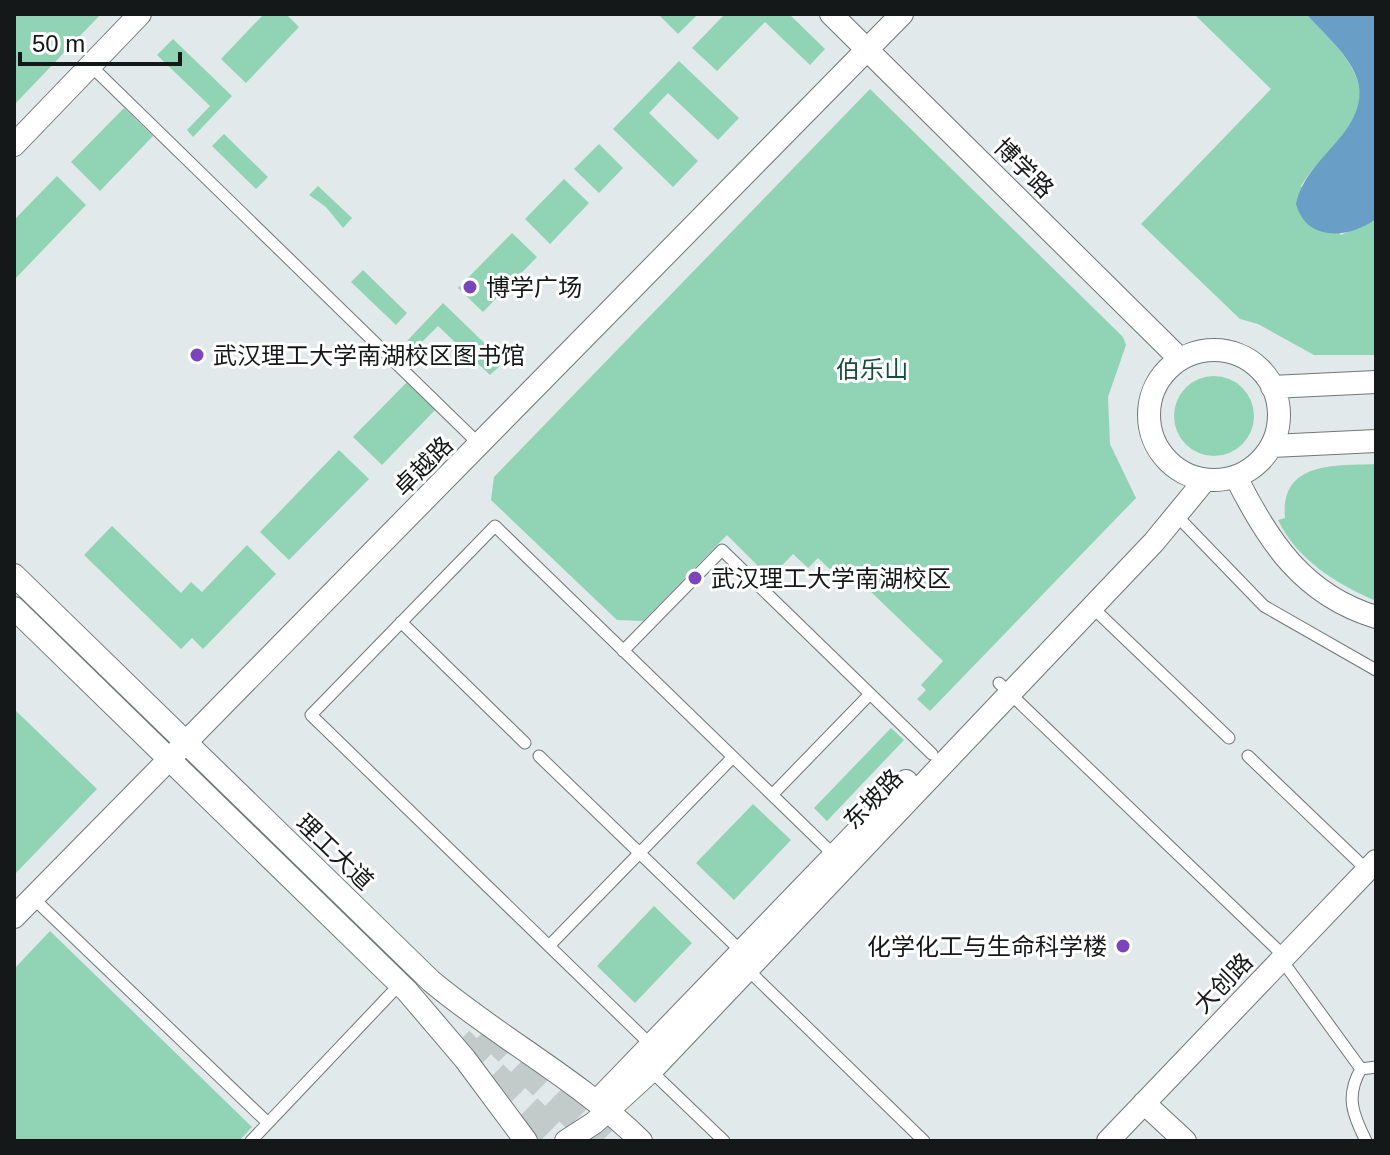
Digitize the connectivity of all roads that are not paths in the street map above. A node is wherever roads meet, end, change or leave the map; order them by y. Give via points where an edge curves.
1 (140, 14) edge
2 (831, 14) edge
3 (902, 14) edge
4 (868, 50) junction
5 (91, 66) junction
6 (14, 145) edge
7 (1180, 359) junction
8 (1376, 382) edge
9 (1272, 387) junction
10 (1376, 441) edge
11 (480, 445) junction
12 (1272, 446) junction
13 (1236, 477) junction
14 (1198, 478) junction
15 (1176, 515) junction
16 (14, 575) edge
17 (1092, 607) junction
18 (14, 608) edge
19 (1376, 617) edge
20 (401, 622) junction
21 (623, 651) junction
22 (1376, 670) edge
23 (1004, 688) junction
24 (870, 694) junction
25 (1229, 738) dead end
26 (185, 741) junction
27 (525, 743) dead end
28 (932, 754) junction
29 (539, 756) dead end
30 (1248, 756) dead end
31 (733, 757) junction
32 (169, 758) junction
33 (772, 795) junction
34 (640, 854) junction
35 (834, 855) junction
36 (1372, 866) edge
37 (33, 898) junction
38 (14, 917) edge
39 (549, 946) junction
40 (1283, 957) junction
41 (744, 960) junction
42 (400, 984) junction
43 (651, 1045) junction
44 (1376, 1067) edge
45 (1361, 1069) junction
46 (651, 1071) junction
47 (1144, 1103) junction
48 (603, 1104) junction
49 (268, 1123) junction
50 (522, 1135) edge
51 (251, 1141) edge
52 (543, 1141) edge
53 (566, 1141) edge
54 (641, 1141) edge
55 (724, 1141) edge
56 (924, 1141) edge
57 (1108, 1141) edge
58 (1185, 1141) edge
59 (1366, 1141) edge

1 - 5 street
2 - 4 street, 博学路
3 - 4 street, 卓越路
4 - 7 street, 博学路
4 - 11 street, 卓越路
5 - 6 street
5 - 11 lane
7 - 9 street via 1205,350 1232,353 1256,366
7 - 14 street via 1154,388 1148,414 1160,452 1179,470
8 - 9 street
9 - 12 street via 1279,410
10 - 12 street
11 - 26 street, 卓越路
12 - 13 street
13 - 14 street
13 - 19 street via 1264,532 1298,573 1334,599
14 - 15 street, 东坡路
14 - 23 street, 东坡路
15 - 17 street, 东坡路
15 - 22 lane via 1264,606
16 - 26 street, 理工大道
17 - 23 street, 东坡路
17 - 25 lane
18 - 32 street, 理工大道
20 - 21 lane via 495,526
20 - 27 lane
20 - 39 lane via 311,715
21 - 24 lane via 722,550
21 - 31 lane
23 - 28 street, 东坡路
23 - 40 lane
23 - 41 street, 东坡路
24 - 28 lane
24 - 33 lane
26 - 32 street, 卓越路
26 - 48 street, 理工大道 via 431,981
28 - 35 street, 东坡路
29 - 34 lane
30 - 36 lane
31 - 33 lane
31 - 34 lane
32 - 37 street, 卓越路
32 - 42 street, 理工大道
33 - 35 lane
34 - 39 lane
34 - 41 lane
35 - 41 street, 东坡路
36 - 40 street, 大创路
37 - 38 street, 卓越路
37 - 49 lane
39 - 43 lane
40 - 45 lane
40 - 47 street, 大创路
41 - 43 street, 东坡路
41 - 46 street, 东坡路
41 - 56 lane
42 - 49 lane
42 - 50 street, 理工大道
43 - 48 street, 东坡路
44 - 45 lane
45 - 59 lane via 1351,1103
46 - 48 street, 东坡路
46 - 55 lane
47 - 57 street, 大创路
47 - 58 street
48 - 53 street, 东坡路
48 - 54 street, 理工大道
49 - 51 lane
50 - 52 street

